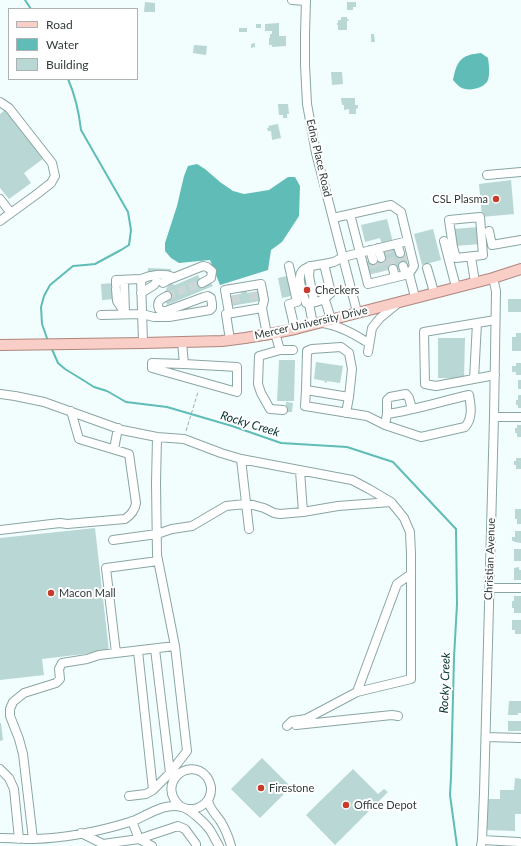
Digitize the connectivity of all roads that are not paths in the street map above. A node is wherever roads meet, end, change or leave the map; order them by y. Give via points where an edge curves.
1 (292, 0) edge
2 (306, 0) edge
3 (0, 102) edge
4 (521, 172) edge
5 (487, 175) dead end
6 (0, 199) edge
7 (11, 213) junction
8 (350, 214) junction
9 (333, 218) junction
10 (0, 221) edge
11 (490, 232) dead end
12 (521, 240) edge
13 (408, 241) junction
14 (444, 241) dead end
15 (397, 244) junction
16 (378, 248) junction
17 (370, 250) junction
18 (360, 253) junction
19 (400, 253) tunnel mouth
20 (343, 257) junction
21 (471, 257) junction
22 (324, 264) junction
23 (289, 266) dead end
24 (310, 266) junction
25 (403, 266) tunnel mouth
26 (427, 268) dead end
27 (393, 269) tunnel mouth
28 (521, 269) edge
29 (407, 275) junction
30 (395, 278) junction
31 (494, 278) junction
32 (141, 279) junction
33 (386, 280) junction
34 (162, 281) junction
35 (202, 282) tunnel mouth
36 (378, 282) junction
37 (475, 282) junction
38 (118, 283) junction
39 (456, 287) junction
40 (434, 292) junction
41 (141, 293) junction
42 (167, 296) tunnel mouth
43 (415, 297) junction
44 (305, 298) junction
45 (325, 300) junction
46 (402, 300) junction
47 (257, 306) junction
48 (357, 312) junction
49 (229, 313) junction
50 (125, 314) junction
51 (142, 314) junction
52 (101, 315) dead end
53 (330, 319) junction
54 (495, 320) junction
55 (316, 323) junction
56 (477, 323) junction
57 (295, 329) junction
58 (271, 334) junction
59 (230, 340) junction
60 (365, 341) dead end
61 (182, 342) junction
62 (143, 343) junction
63 (0, 345) edge
64 (280, 350) junction
65 (293, 350) dead end
66 (368, 352) dead end
67 (184, 364) junction
68 (495, 375) junction
69 (474, 379) junction
70 (306, 390) junction
71 (0, 394) edge
72 (349, 397) junction
73 (412, 409) junction
74 (283, 410) dead end
75 (71, 411) junction
76 (346, 413) junction
77 (387, 414) junction
78 (494, 417) junction
79 (521, 417) edge
80 (385, 425) junction
81 (118, 428) junction
82 (158, 437) junction
83 (114, 449) junction
84 (241, 459) junction
85 (300, 471) junction
86 (391, 502) junction
87 (245, 504) junction
88 (303, 512) junction
89 (248, 529) dead end
90 (0, 530) edge
91 (157, 534) junction
92 (113, 540) dead end
93 (158, 561) junction
94 (411, 574) junction
95 (490, 588) junction
96 (521, 588) edge
97 (175, 646) junction
98 (155, 648) junction
99 (138, 651) junction
100 (116, 653) junction
101 (357, 692) junction
102 (398, 716) dead end
103 (486, 737) junction
104 (521, 738) edge
105 (187, 751) junction
106 (0, 769) edge
107 (188, 770) junction
108 (170, 773) junction
109 (172, 785) junction
110 (153, 790) junction
111 (129, 796) dead end
112 (208, 800) junction
113 (161, 808) junction
114 (184, 808) junction
115 (132, 821) junction
116 (81, 834) junction
117 (0, 838) edge
118 (19, 838) junction
119 (33, 839) junction
120 (139, 839) junction
121 (482, 843) edge
122 (521, 844) edge
123 (152, 846) edge
124 (196, 846) edge
125 (219, 846) edge
126 (231, 846) edge

1 - 2 street
2 - 9 street, Edna Place Road via 304,65 307,104 316,154
3 - 7 street via 9,108 52,163 55,176 51,183
4 - 5 street
6 - 7 street
7 - 10 street
8 - 9 street
8 - 13 street via 391,205 401,212
8 - 18 street
9 - 20 street, Edna Place Road
11 - 12 street via 492,245
13 - 15 street
13 - 29 street via 414,266
14 - 39 street
15 - 16 street
15 - 19 street
16 - 17 street
16 - 17 street via 377,259
17 - 18 street
18 - 20 street
18 - 36 street via 368,284
20 - 22 street
20 - 48 street, Edna Place Road
21 - 21 street via 456,258 449,220 480,217 483,255
21 - 37 street
22 - 24 street
22 - 45 street via 331,293
23 - 57 street via 297,302 289,304
24 - 44 street via 302,271 300,277
24 - 44 street via 309,276 314,299 312,302
25 - 29 street
26 - 40 street
27 - 30 street
28 - 31 main road, Mercer University Drive
29 - 30 street
29 - 43 street
30 - 33 street
31 - 37 main road, Mercer University Drive
31 - 54 street, Christian Avenue
32 - 34 street via 168,275
32 - 38 street
32 - 41 street
33 - 36 street
33 - 36 street via 380,272
34 - 35 street via 203,266 212,271 211,278
34 - 41 street
37 - 39 main road, Mercer University Drive
38 - 50 street
38 - 50 street via 117,301
39 - 40 main road, Mercer University Drive
40 - 43 main road, Mercer University Drive
41 - 51 street
42 - 51 street via 159,300 161,311 208,296 211,298 212,308 169,317
43 - 46 main road, Mercer University Drive
44 - 45 street
44 - 55 street
45 - 53 street
46 - 48 main road, Mercer University Drive
46 - 66 street via 372,328
47 - 49 street via 238,308
47 - 49 street via 264,300 261,284 252,289 235,292 225,290
47 - 58 street
48 - 53 main road, Mercer University Drive
49 - 59 street via 226,314
50 - 51 street
50 - 52 street
51 - 62 street
53 - 55 main road, Mercer University Drive
54 - 56 street
54 - 68 street, Christian Avenue
55 - 57 main road, Mercer University Drive
55 - 60 street via 332,324
56 - 69 street
56 - 69 street via 424,332 425,384 436,386
57 - 58 main road, Mercer University Drive
58 - 59 main road, Mercer University Drive
58 - 64 street
59 - 61 main road, Mercer University Drive
61 - 62 main road, Mercer University Drive
61 - 67 street
62 - 63 main road, Mercer University Drive
64 - 65 street
64 - 74 street via 259,356 258,384 270,409
67 - 67 street via 152,363 152,368 237,392 237,367
68 - 69 street
68 - 78 street, Christian Avenue
70 - 72 street
70 - 72 street via 307,351 312,348 340,347 349,353 352,369
70 - 76 street via 305,406
71 - 75 street via 44,402
72 - 76 street
73 - 77 street
73 - 77 street via 406,394 390,397 387,400
73 - 80 street via 469,395 471,406 470,420 466,427 420,437
75 - 81 street
75 - 83 street via 79,439
76 - 80 street via 367,416
77 - 80 street
78 - 79 street
78 - 95 street, Christian Avenue
81 - 82 street
81 - 83 street
82 - 84 street via 184,439
82 - 91 street
83 - 90 street via 130,454 136,503 135,508 125,519
84 - 85 street
84 - 87 street
85 - 86 street via 352,480
85 - 88 street
86 - 88 street via 338,506
86 - 94 street via 404,518 410,532
87 - 88 street via 280,514
87 - 89 street
87 - 91 street via 226,506 192,526
91 - 92 street
91 - 93 street
93 - 97 street
93 - 100 street via 106,568
94 - 101 street via 397,584
94 - 101 street via 411,679
95 - 96 street
95 - 103 street, Christian Avenue
97 - 98 street
97 - 105 street
98 - 99 street
98 - 108 street
99 - 100 street
99 - 110 street
100 - 119 street via 62,664 59,669 60,678 56,683 24,693 13,702 10,716 23,754
101 - 102 street via 306,719 292,721 287,726
103 - 104 street
103 - 121 street, Christian Avenue
105 - 107 street
105 - 108 street
106 - 118 street via 9,778 14,789
107 - 109 street via 178,775
107 - 112 street via 200,771 208,778 211,789
108 - 110 street
109 - 113 street via 169,797
109 - 114 street via 173,798
110 - 111 street via 146,794
112 - 114 street via 199,808
112 - 126 street via 222,823
113 - 114 street
113 - 115 street
114 - 125 street via 192,812 210,830
115 - 116 street
115 - 120 street
116 - 119 street
116 - 120 street via 103,844
117 - 118 street
118 - 119 street
120 - 123 street
120 - 124 street via 178,826 185,829
121 - 122 street

